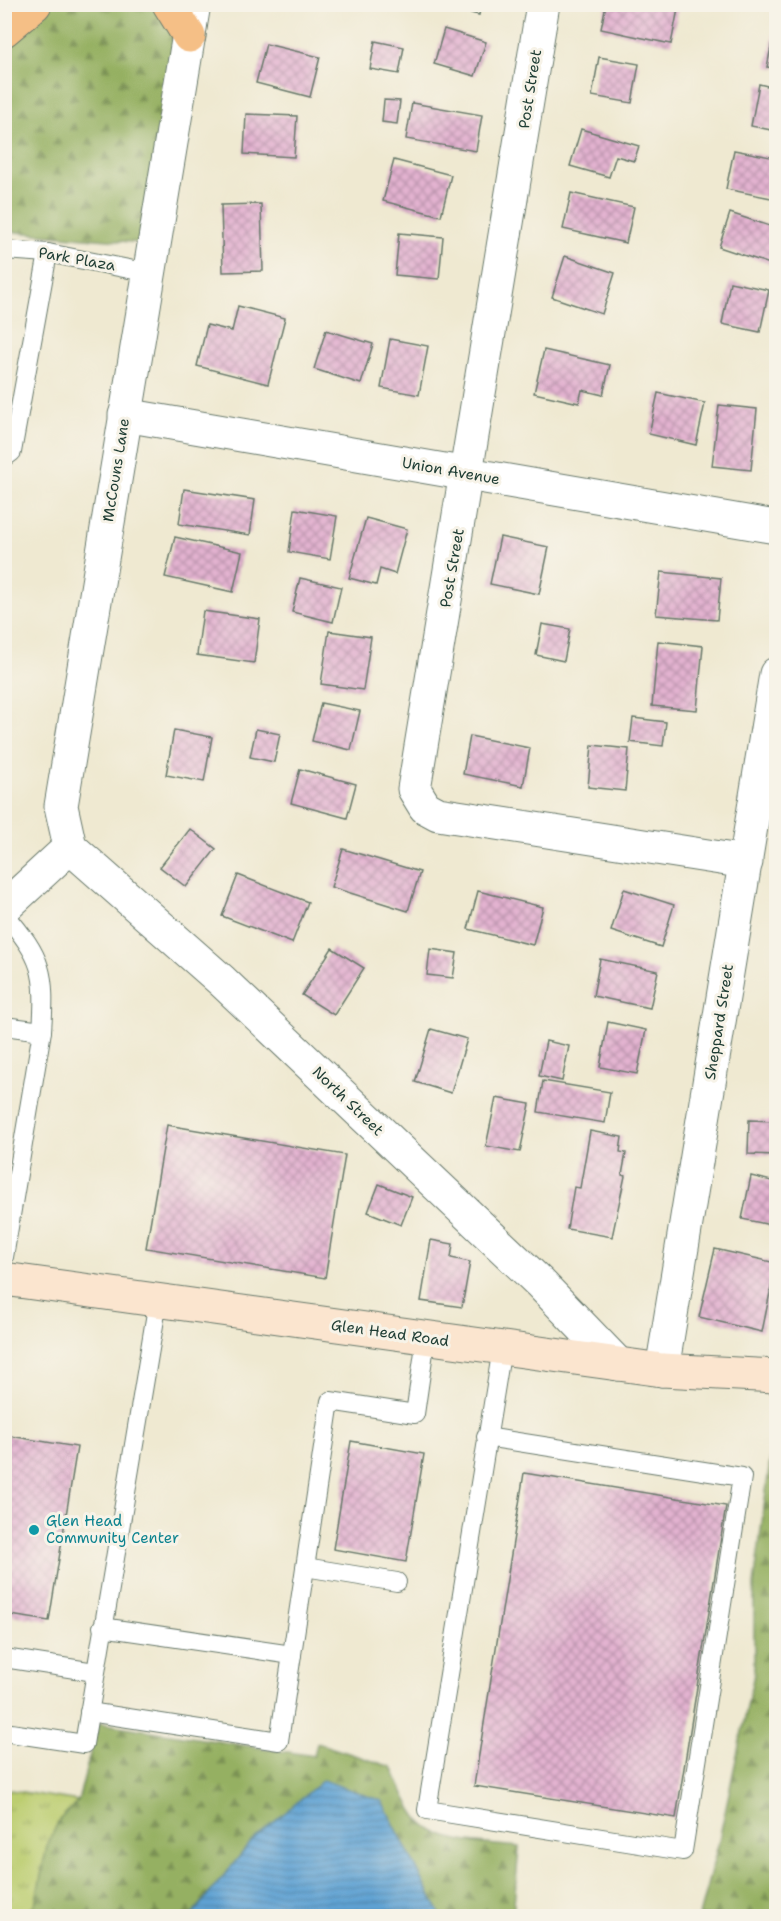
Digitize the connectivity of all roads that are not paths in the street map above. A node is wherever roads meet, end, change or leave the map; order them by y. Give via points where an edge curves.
1 (35, 4) edge
2 (169, 4) edge
3 (194, 4) edge
4 (543, 4) edge
5 (4, 30) edge
6 (189, 36) junction
7 (4, 250) edge
8 (48, 253) junction
9 (149, 273) junction
10 (125, 415) junction
11 (4, 458) edge
12 (468, 474) junction
13 (777, 527) edge
14 (777, 675) edge
15 (70, 847) junction
16 (746, 862) junction
17 (4, 908) edge
18 (4, 913) edge
19 (4, 1026) edge
20 (42, 1031) junction
21 (10, 1198) edge
22 (4, 1257) edge
23 (4, 1279) edge
24 (158, 1301) junction
25 (426, 1338) junction
26 (502, 1348) junction
27 (618, 1364) junction
28 (662, 1370) junction
29 (777, 1376) edge
30 (486, 1437) junction
31 (305, 1567) junction
32 (397, 1582) dead end
33 (102, 1628) junction
34 (292, 1655) junction
35 (4, 1658) edge
36 (95, 1672) junction
37 (89, 1712) junction
38 (4, 1732) edge

1 - 5 main road
2 - 6 main road
3 - 6 street, McCouns Lane
4 - 12 street, Post Street
6 - 9 street, McCouns Lane
7 - 8 lane, Park Plaza
8 - 9 lane, Park Plaza
8 - 11 lane via 12,452
9 - 10 street, McCouns Lane
10 - 12 street, Union Avenue
10 - 15 street, McCouns Lane via 61,806
12 - 13 street, Union Avenue
12 - 16 street, Post Street via 414,789 425,807 438,814
14 - 16 street, Sheppard Street
15 - 17 street
15 - 27 street, North Street via 230,988 540,1283
16 - 28 street, Sheppard Street
18 - 20 lane via 29,942 40,963
19 - 20 lane
20 - 21 lane
21 - 22 lane
23 - 24 main road, Glen Head Road
24 - 25 main road, Glen Head Road
24 - 33 lane
25 - 26 main road, Glen Head Road
25 - 31 lane via 415,1414 330,1401
26 - 27 main road, Glen Head Road
26 - 30 lane
27 - 28 main road, Glen Head Road
28 - 29 main road, Glen Head Road
30 - 30 lane via 427,1810 683,1851 742,1477
31 - 32 lane
31 - 34 lane
33 - 34 lane
33 - 36 lane
34 - 37 lane via 279,1741
35 - 36 lane
36 - 37 lane
37 - 38 lane via 84,1744

